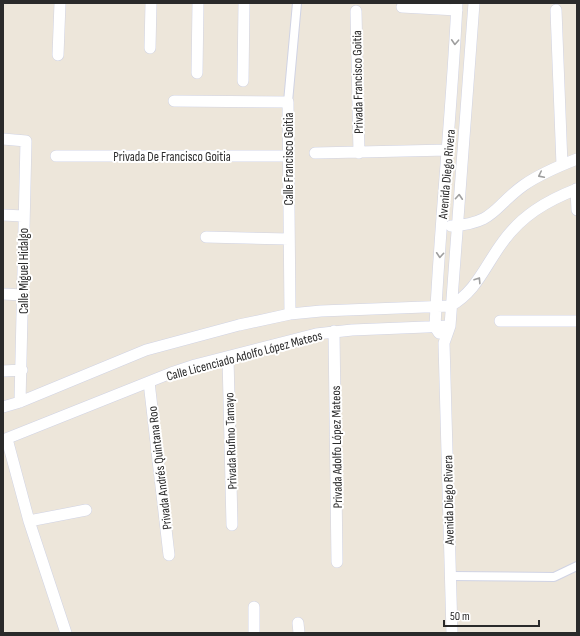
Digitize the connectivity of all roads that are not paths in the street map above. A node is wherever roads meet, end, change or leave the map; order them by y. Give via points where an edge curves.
1 (60, 3) edge
2 (151, 3) edge
3 (198, 3) edge
4 (244, 3) edge
5 (297, 3) edge
6 (474, 3) edge
7 (457, 6) edge
8 (402, 7) dead end
9 (356, 10) dead end
10 (556, 10) dead end
11 (150, 48) dead end
12 (58, 55) dead end
13 (197, 73) dead end
14 (243, 81) dead end
15 (452, 98) junction
16 (467, 99) junction
17 (174, 101) dead end
18 (288, 102) junction
19 (3, 139) edge
20 (448, 150) junction
21 (315, 153) dead end
22 (359, 153) junction
23 (56, 156) dead end
24 (287, 156) junction
25 (577, 159) edge
26 (562, 165) junction
27 (576, 189) edge
28 (577, 210) edge
29 (3, 215) edge
30 (23, 216) junction
31 (457, 226) junction
32 (442, 227) junction
33 (206, 237) dead end
34 (289, 239) junction
35 (3, 294) edge
36 (23, 295) junction
37 (436, 306) junction
38 (450, 306) junction
39 (290, 314) junction
40 (500, 321) dead end
41 (577, 321) edge
42 (450, 326) junction
43 (435, 327) junction
44 (334, 331) junction
45 (444, 344) junction
46 (228, 357) junction
47 (22, 370) junction
48 (3, 371) edge
49 (149, 382) junction
50 (20, 402) junction
51 (3, 407) edge
52 (5, 439) edge
53 (86, 510) dead end
54 (28, 521) junction
55 (232, 525) dead end
56 (169, 555) dead end
57 (337, 562) dead end
58 (577, 566) edge
59 (450, 576) junction
60 (254, 607) dead end
61 (66, 633) edge
62 (254, 633) edge
63 (452, 633) edge

1 - 12 street
2 - 11 street
3 - 13 street
4 - 14 street
5 - 18 street, Calle Francisco Goitia
6 - 16 street, Avenida Diego Rivera
7 - 8 street
7 -> 15 street, Avenida Diego Rivera
9 - 22 street, Privada Francisco Goitia
10 - 26 street
15 - 16 street
15 - 20 street, Avenida Diego Rivera
31 -> 16 street, Avenida Diego Rivera
17 - 18 street
18 - 24 street, Calle Francisco Goitia
19 - 30 street, Calle Miguel Hidalgo via 26,141
20 - 22 street
20 - 32 street, Avenida Diego Rivera
21 - 22 street
23 - 24 street, Privada De Francisco Goitia
24 - 34 street, Calle Francisco Goitia
25 - 26 street
26 -> 31 street via 523,186 496,212 484,219
27 - 28 street
38 -> 27 street via 467,295 501,243 517,224 542,205
29 - 30 street
30 - 36 street, Calle Miguel Hidalgo
31 - 32 street
31 - 38 street, Avenida Diego Rivera
32 -> 37 street, Avenida Diego Rivera
33 - 34 street
34 - 39 street, Calle Francisco Goitia
35 - 36 street
36 - 47 street, Calle Miguel Hidalgo
37 - 38 street, Calle Licenciado Adolfo López Mateos
37 - 39 street, Calle Licenciado Adolfo López Mateos via 353,308
37 - 43 street, Avenida Diego Rivera
38 - 42 street, Avenida Diego Rivera
39 - 50 street, Calle Licenciado Adolfo López Mateos via 146,350
40 - 41 street
42 - 43 street, Calle Licenciado Adolfo López Mateos
42 - 45 street, Avenida Diego Rivera
43 - 44 street, Calle Licenciado Adolfo López Mateos
43 - 45 street, Avenida Diego Rivera
44 - 46 street, Calle Licenciado Adolfo López Mateos
44 - 57 street, Privada Adolfo López Mateos
45 - 59 street, Avenida Diego Rivera
46 - 49 street, Calle Licenciado Adolfo López Mateos via 195,365
46 - 55 street, Privada Rufino Tamayo
47 - 48 street
47 - 50 street, Calle Miguel Hidalgo
49 - 52 street, Calle Licenciado Adolfo López Mateos
49 - 56 street, Privada Andrés Quintana Roo
50 - 51 street, Calle Licenciado Adolfo López Mateos
52 - 54 street
53 - 54 street
54 - 61 street
58 - 59 street via 554,577
59 - 63 street, Avenida Diego Rivera
60 - 62 street

